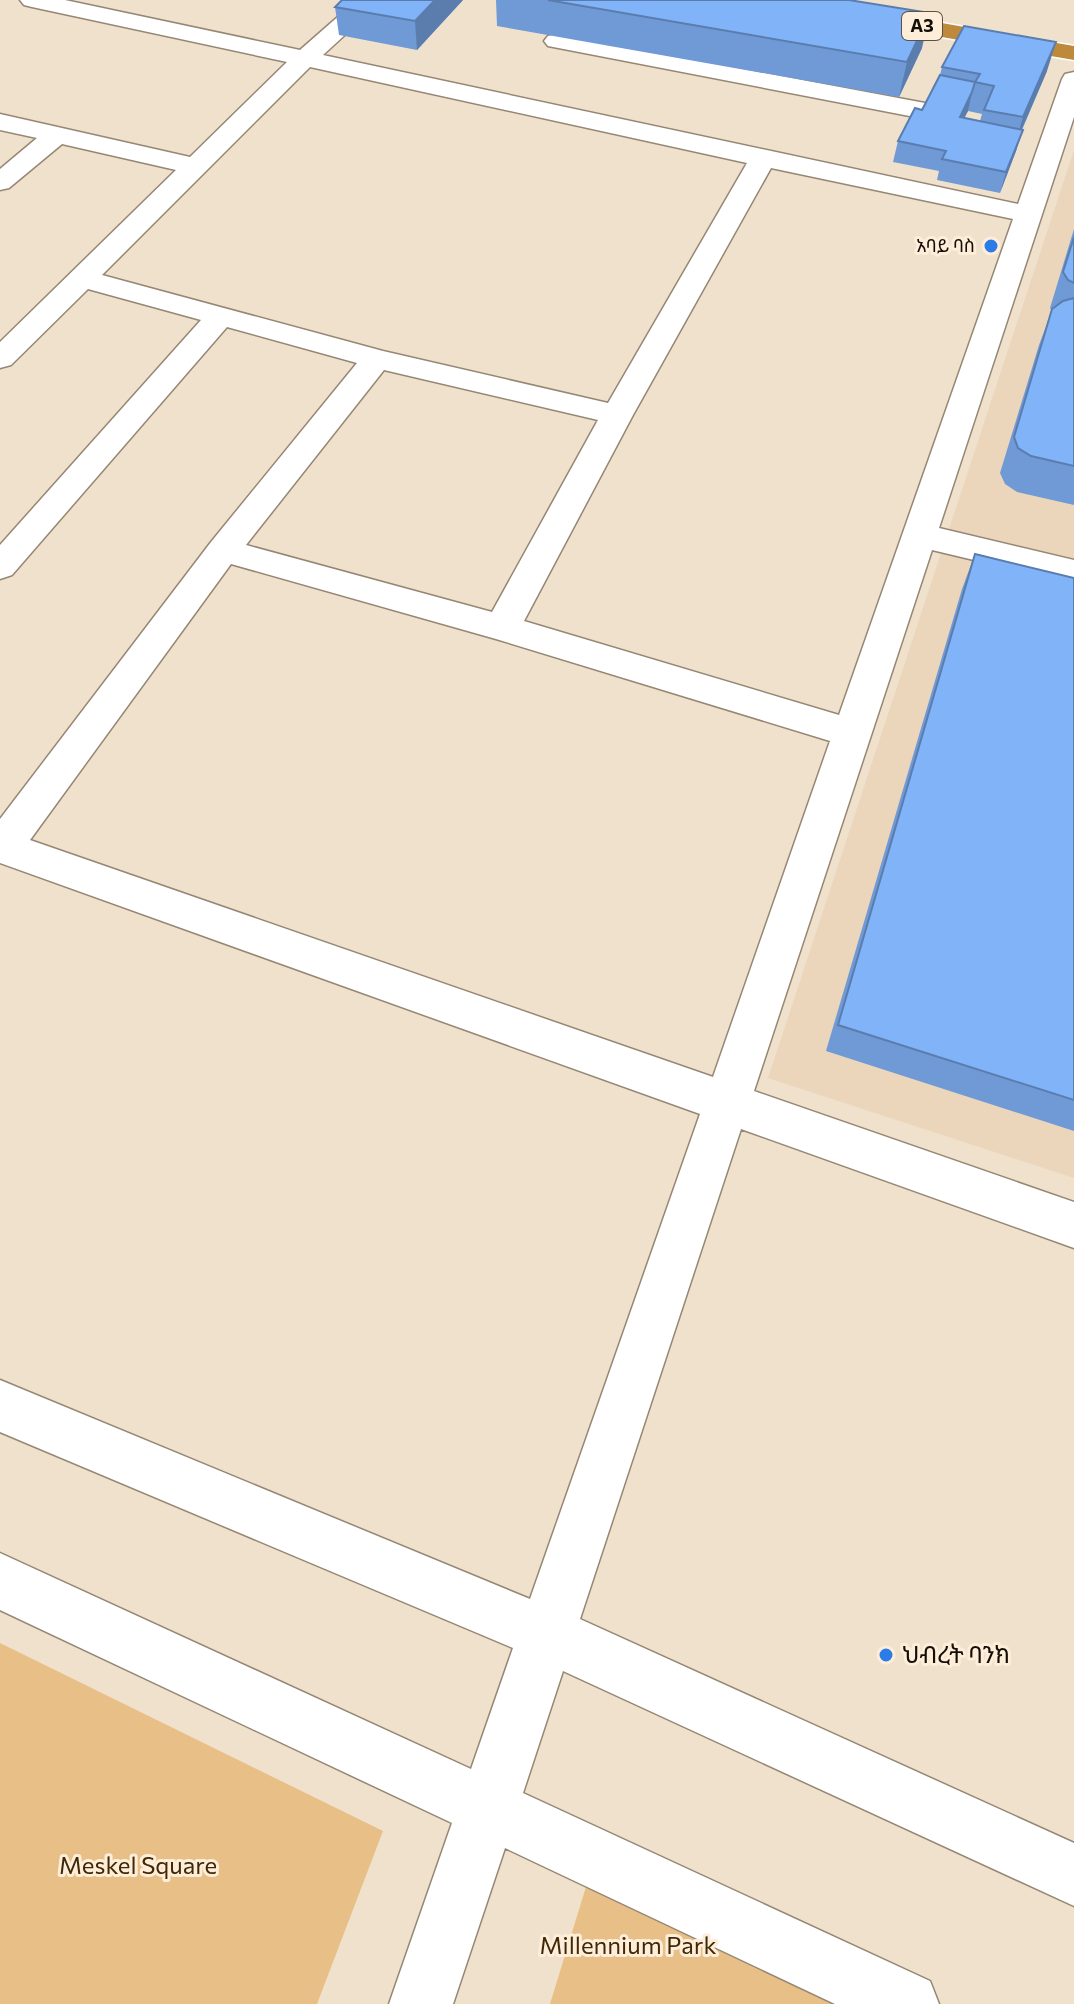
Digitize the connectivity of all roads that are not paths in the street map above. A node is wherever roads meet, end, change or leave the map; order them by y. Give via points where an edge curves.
1 (32, 0) edge
2 (371, 0) edge
3 (769, 0) edge
4 (961, 33) junction
5 (556, 41) edge
6 (1074, 53) edge
7 (306, 57) junction
8 (949, 59) edge
9 (1074, 79) edge
10 (937, 85) edge
11 (925, 111) junction
12 (0, 122) edge
13 (57, 135) junction
14 (913, 136) edge
15 (762, 160) junction
16 (902, 161) edge
17 (194, 166) junction
18 (0, 182) edge
19 (890, 186) junction
20 (1028, 214) junction
21 (82, 278) junction
22 (221, 315) junction
23 (0, 359) edge
24 (377, 359) junction
25 (617, 415) junction
26 (919, 535) junction
27 (223, 550) junction
28 (0, 567) edge
29 (1074, 572) edge
30 (502, 628) junction
31 (852, 733) junction
32 (1, 847) edge
33 (727, 1104) junction
34 (1074, 1225) edge
35 (0, 1406) edge
36 (0, 1581) edge
37 (547, 1634) junction
38 (487, 1808) junction
39 (1074, 1875) edge
40 (421, 2004) edge
41 (907, 2004) edge

1 - 7 street
2 - 7 street
3 - 4 highway, A3
4 - 6 highway, A3
4 - 8 street
5 - 11 street
7 - 15 street
7 - 17 street
9 - 20 street
10 - 11 street
11 - 14 street
12 - 13 street
13 - 17 street
13 - 18 street
15 - 19 street
15 - 25 street
16 - 19 street
17 - 21 street
19 - 20 street
20 - 26 street
21 - 22 street
21 - 23 street
22 - 24 street
22 - 28 street
24 - 25 street
24 - 27 street
25 - 30 street
26 - 29 street
26 - 31 street
27 - 30 street
27 - 32 street
30 - 31 street
31 - 33 street
32 - 33 street
33 - 34 street
33 - 37 street
35 - 37 street
36 - 38 street
37 - 38 street
37 - 39 street
38 - 40 street
38 - 41 street

